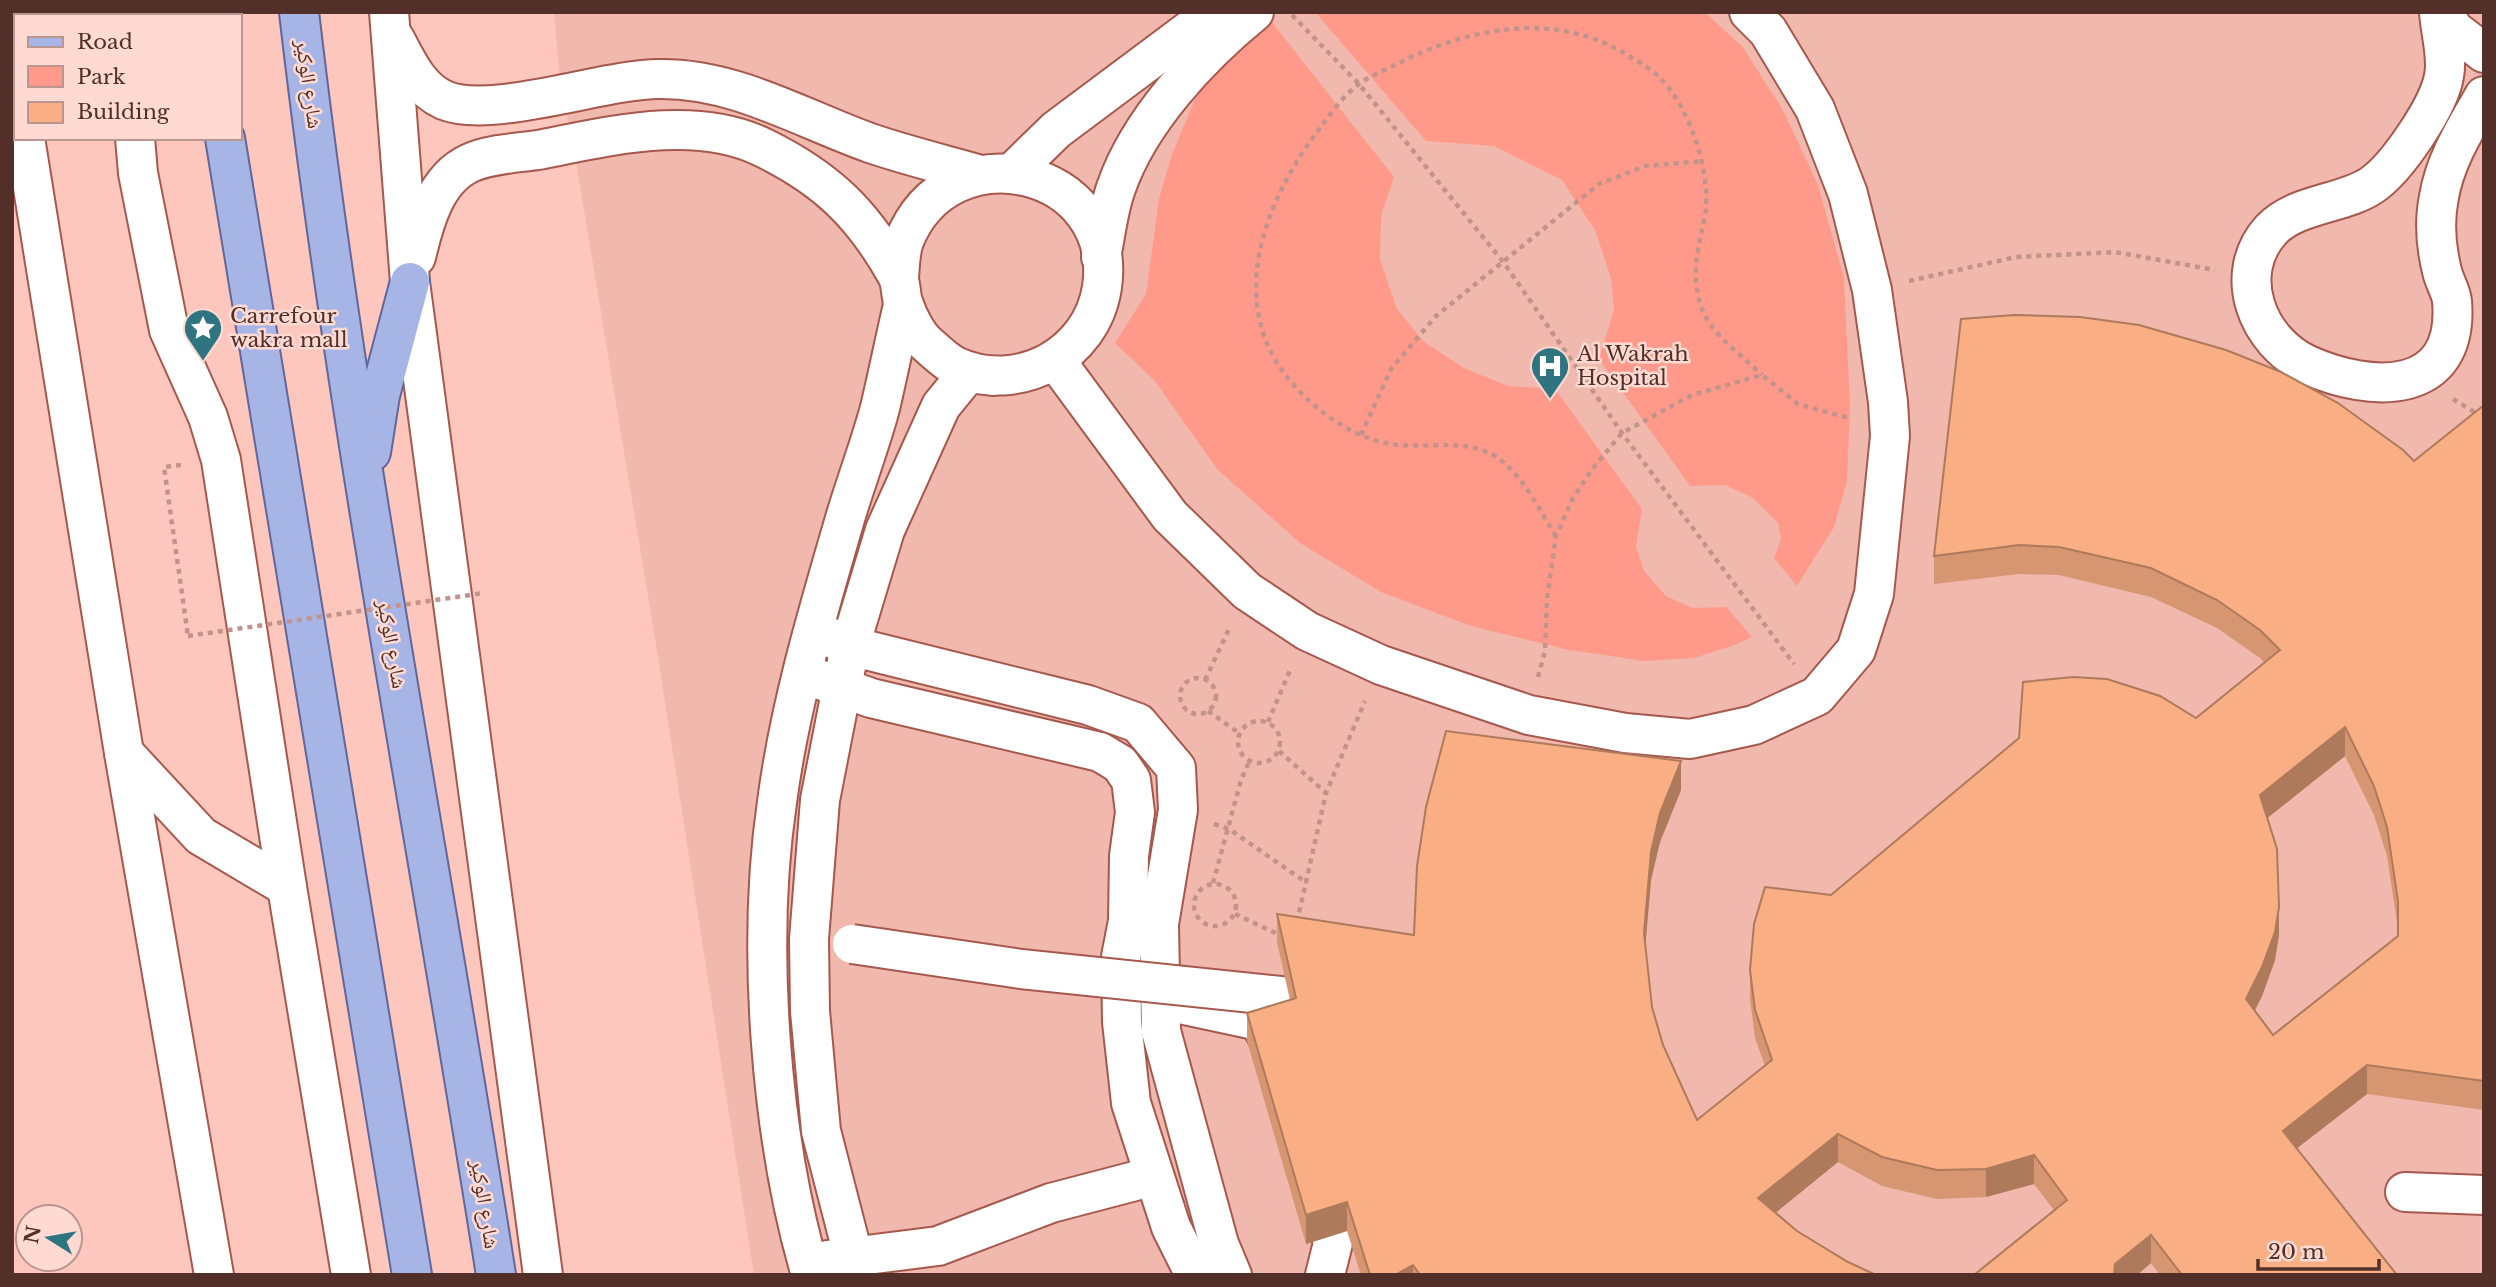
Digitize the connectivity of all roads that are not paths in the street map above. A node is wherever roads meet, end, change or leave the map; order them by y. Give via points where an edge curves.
1 (1254, 12) edge
2 (1749, 12) edge
3 (2439, 12) edge
4 (2444, 12) edge
5 (298, 22) edge
6 (390, 23) edge
7 (1210, 27) edge
8 (2484, 53) edge
9 (2484, 96) edge
10 (25, 140) edge
11 (135, 140) edge
12 (225, 140) edge
13 (995, 173) junction
14 (1101, 257) junction
15 (410, 282) junction
16 (901, 291) junction
17 (1056, 361) junction
18 (993, 376) junction
19 (365, 489) junction
20 (814, 631) junction
21 (850, 646) junction
22 (804, 671) junction
23 (841, 689) junction
24 (124, 753) junction
25 (287, 887) junction
26 (766, 931) junction
27 (809, 939) junction
28 (1161, 1000) junction
29 (1333, 1065) edge
30 (1289, 1088) edge
31 (1307, 1152) edge
32 (1154, 1176) junction
33 (2405, 1192) dead end
34 (2484, 1195) edge
35 (853, 1255) junction
36 (809, 1269) edge
37 (214, 1275) edge
38 (351, 1275) edge
39 (412, 1275) edge
40 (496, 1275) edge
41 (543, 1275) edge
42 (1195, 1275) edge
43 (1232, 1275) edge
44 (1325, 1275) edge

1 - 7 street
2 - 17 street via 1768,32 1815,108 1848,194 1872,290 1888,402 1890,436 1874,594 1856,650 1818,696 1754,725 1690,739 1625,733 1529,715 1381,664 1307,631 1247,591 1170,516
3 - 9 street via 2445,75 2415,139 2372,185 2308,208 2273,227 2256,248 2250,276 2253,305 2269,334 2294,359 2364,384 2394,384 2417,376 2441,357 2452,300 2441,270 2436,229 2439,196 2449,160
4 - 8 street via 2453,29
5 - 19 main road, شارع الوكير
6 - 13 street via 419,81 444,100 480,107 658,79 719,85 869,142
6 - 15 street
7 - 13 street
7 - 14 street via 1174,92 1132,151 1115,190
10 - 24 street
11 - 25 street via 169,330 208,417 221,460
12 - 39 main road
13 - 14 street via 1044,181 1071,200 1091,226
13 - 16 street via 945,188 920,212 903,243
14 - 17 street via 1102,286 1094,315 1078,341
15 - 16 street via 425,219 451,177 471,162 674,130 720,131 810,172 851,208
15 - 19 main road via 380,395
15 - 41 street
16 - 18 street via 923,340 954,366
16 - 20 street via 879,410
17 - 18 street via 1026,373
18 - 21 street via 968,373 941,406 885,530
19 - 40 main road, شارع الوكير
20 - 21 street
20 - 22 street
21 - 23 street
21 - 28 street via 1088,705 1138,723 1176,768 1178,810 1159,924
22 - 23 street
22 - 26 street via 776,803
23 - 27 street via 820,800
23 - 32 street via 1100,752 1119,764 1131,780 1135,812 1128,921 1121,957 1122,1022 1131,1103
24 - 25 street via 201,836
24 - 37 street
25 - 38 street
26 - 27 street
26 - 36 street via 781,1137
27 - 29 street, bridge via 1021,969 1310,999
27 - 35 street via 821,1131
28 - 30 street via 1259,1021
28 - 43 street via 1161,1031 1178,1102
31 - 44 street via 1333,1242
32 - 35 street via 1051,1203 938,1246
32 - 42 street via 1171,1227
33 - 34 street
35 - 36 street

